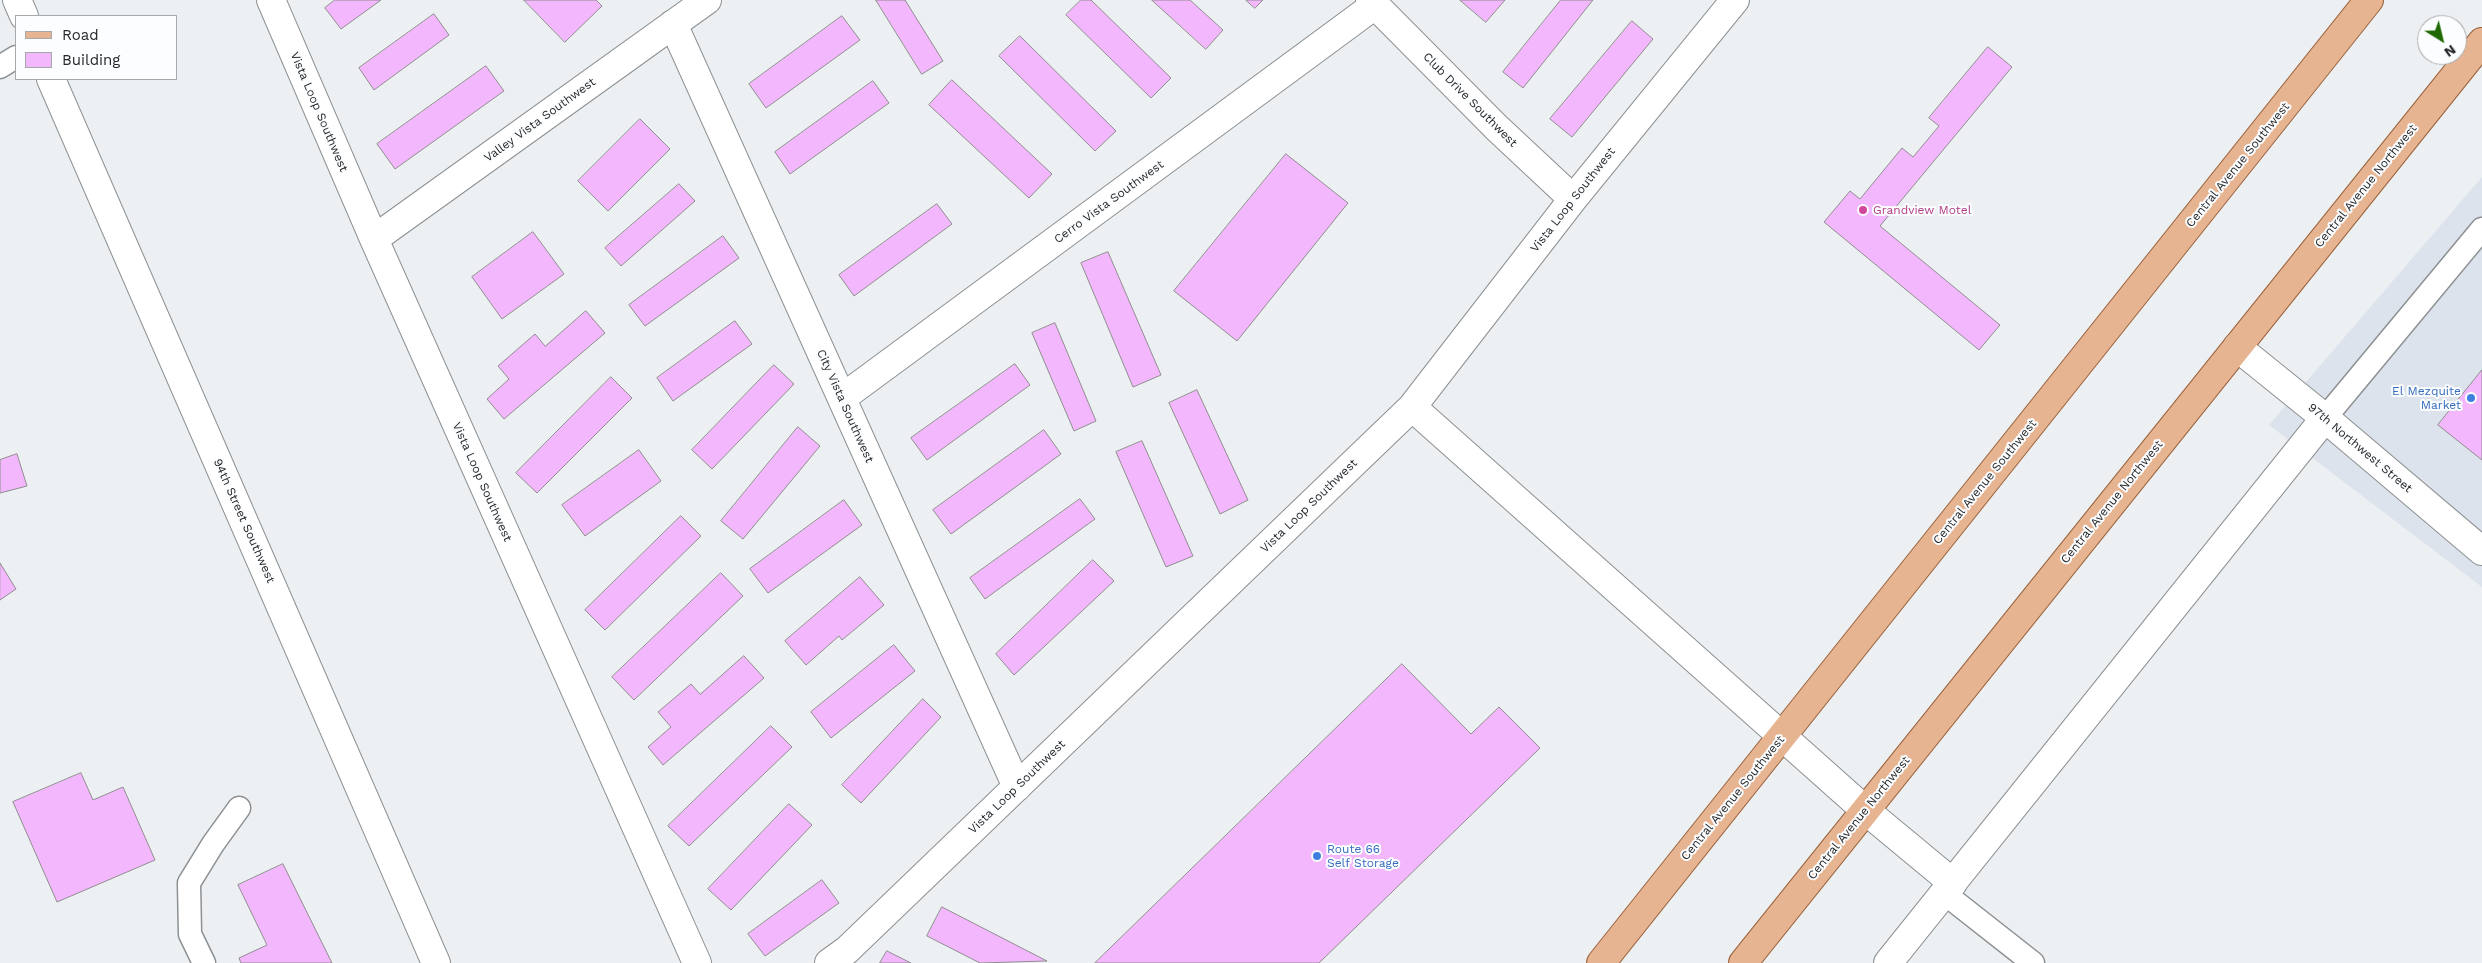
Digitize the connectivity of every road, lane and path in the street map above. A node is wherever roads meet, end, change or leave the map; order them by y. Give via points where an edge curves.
1 (17, 0) edge
2 (271, 0) edge
3 (706, 0) edge
4 (1735, 0) edge
5 (2369, 0) edge
6 (1372, 3) edge
7 (24, 15) edge
8 (673, 24) junction
9 (2482, 42) edge
10 (15, 58) edge
11 (0, 67) edge
12 (51, 80) edge
13 (1573, 199) junction
14 (2482, 229) edge
15 (374, 239) junction
16 (2237, 347) junction
17 (842, 398) junction
18 (1412, 407) junction
19 (2326, 418) junction
20 (2482, 551) edge
21 (1782, 736) junction
22 (1017, 787) junction
23 (239, 808) dead end
24 (1865, 810) junction
25 (1949, 888) junction
26 (204, 963) edge
27 (436, 963) edge
28 (697, 963) edge
29 (829, 963) edge
30 (1601, 963) edge
31 (1743, 963) edge
32 (1888, 963) edge
33 (2033, 963) edge

1 - 7 street
2 - 15 street, Vista Loop Southwest
3 - 8 street, Valley Vista Southwest
4 - 13 street, Vista Loop Southwest
5 - 21 main road, Central Avenue Southwest
6 - 13 street, Club Drive Southwest
6 - 17 street, Cerro Vista Southwest
8 - 15 street, Valley Vista Southwest
8 - 17 street, City Vista Southwest
9 - 16 main road, Central Avenue Northwest
10 - 11 lane
12 - 27 street, 94th Street Southwest
13 - 18 street, Vista Loop Southwest
14 - 19 lane
15 - 28 street, Vista Loop Southwest
16 - 19 street, 97th Northwest Street
16 - 24 main road, Central Avenue Northwest
17 - 22 street, City Vista Southwest
18 - 21 street
18 - 22 street, Vista Loop Southwest
19 - 20 street, 97th Northwest Street
19 - 25 street
21 - 24 street
21 - 30 main road, Central Avenue Southwest
22 - 29 street, Vista Loop Southwest via 847,950
23 - 26 lane via 189,883 190,934
24 - 25 street
24 - 31 main road, Central Avenue Northwest
25 - 32 street
25 - 33 lane

